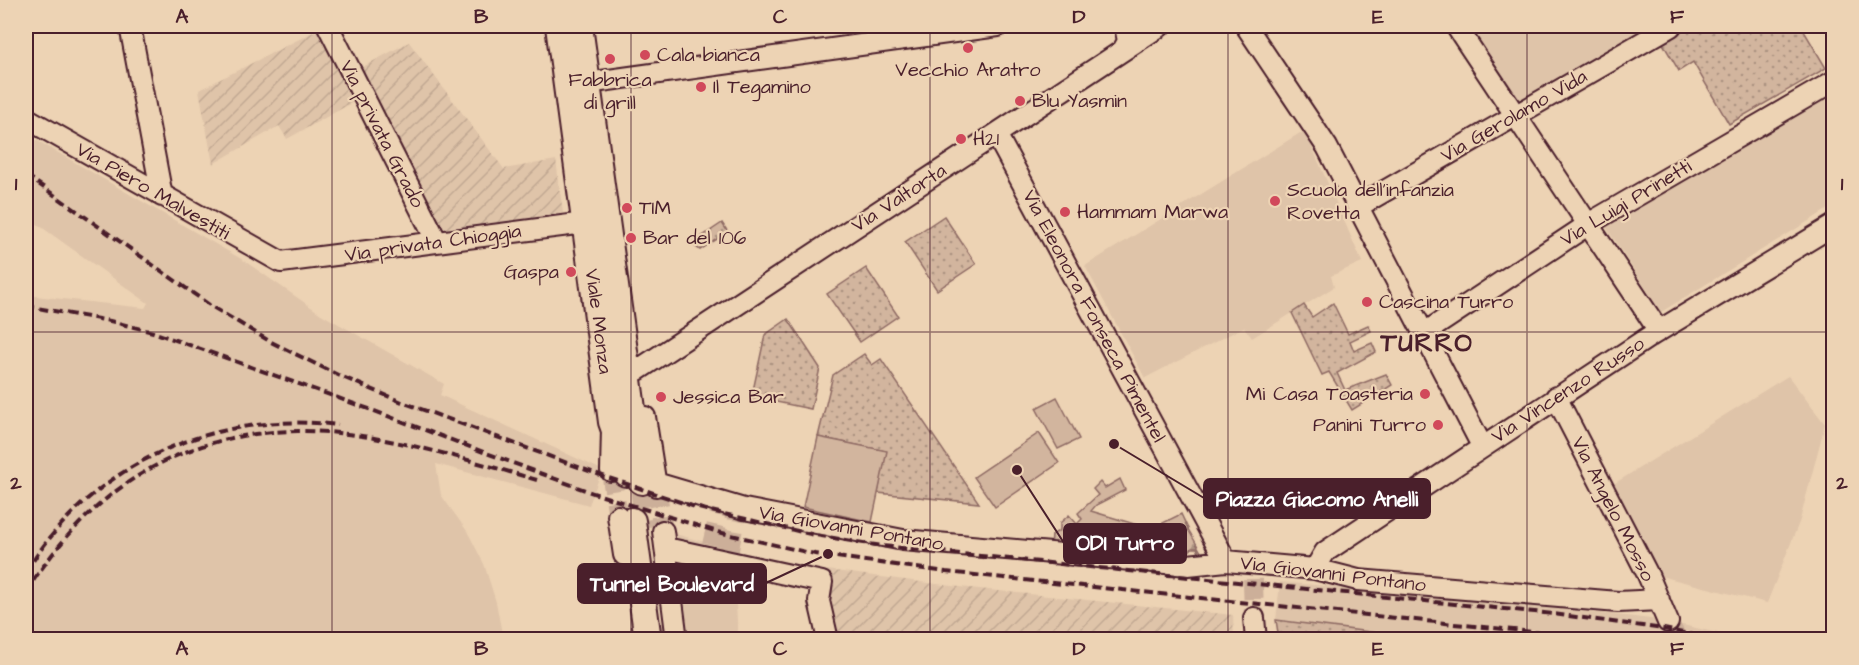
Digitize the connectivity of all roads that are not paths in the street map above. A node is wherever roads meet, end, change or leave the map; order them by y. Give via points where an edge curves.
1 (130, 26) edge
2 (328, 26) edge
3 (559, 26) edge
4 (579, 26) edge
5 (998, 26) edge
6 (1125, 26) edge
7 (1160, 26) edge
8 (1246, 26) edge
9 (1456, 26) edge
10 (1671, 26) edge
11 (1123, 50) junction
12 (1833, 81) edge
13 (577, 84) junction
14 (1515, 114) junction
15 (26, 118) edge
16 (996, 134) junction
17 (162, 196) junction
18 (1357, 207) junction
19 (596, 222) junction
20 (1588, 224) junction
21 (1833, 225) edge
22 (437, 242) junction
23 (281, 262) joint
24 (1659, 331) junction
25 (1423, 334) junction
26 (632, 365) junction
27 (1556, 397) junction
28 (1482, 446) junction
29 (638, 479) junction
30 (645, 529) junction
31 (1226, 561) junction
32 (1315, 569) junction
33 (1659, 600) junction
34 (1254, 618) tunnel mouth
35 (1668, 622) tunnel mouth
36 (648, 639) edge
37 (664, 639) edge
38 (677, 639) edge
39 (828, 639) edge
40 (1256, 639) edge

1 - 17 street
2 - 22 street, Via privata Grado
3 - 13 main road, Viale Monza
4 - 13 main road, Viale Monza
5 - 13 street
6 - 11 street via 1128,41
7 - 11 street, Via Valtorta
8 - 18 street via 1323,140
9 - 14 street
10 - 14 street, Via Gerolamo Vida
11 - 16 street, Via Valtorta
12 - 20 street, Via Luigi Prinetti
13 - 19 main road, Viale Monza
14 - 18 street, Via Gerolamo Vida
14 - 20 street
15 - 17 street, Via Piero Malvestiti
16 - 26 street, Via Valtorta
16 - 31 street, Via Eleonora Fonseca Pimentel
17 - 23 street, Via Piero Malvestiti
18 - 25 street
19 - 22 street, Via privata Chioggia
19 - 26 main road, Viale Monza
19 - 29 main road, Viale Monza via 612,422
20 - 24 street
20 - 25 street, Via Luigi Prinetti
21 - 24 street, Via Vincenzo Russo
22 - 23 street, Via privata Chioggia
24 - 27 street, Via Vincenzo Russo
25 - 28 street
26 - 29 main road, Viale Monza
27 - 28 street, Via Vincenzo Russo
27 - 33 street, Via Angelo Mosso
28 - 32 street, Via Vincenzo Russo via 1325,552
29 - 31 street, Via Giovanni Pontano via 729,507 923,542 1188,565
30 - 36 main road via 642,602
30 - 37 main road
30 - 38 street
30 - 39 street via 822,582 819,601
31 - 32 street, Via Giovanni Pontano via 1253,572
32 - 33 street, Via Giovanni Pontano via 1358,580 1618,602
33 - 35 street, Via Angelo Mosso
34 - 40 street

